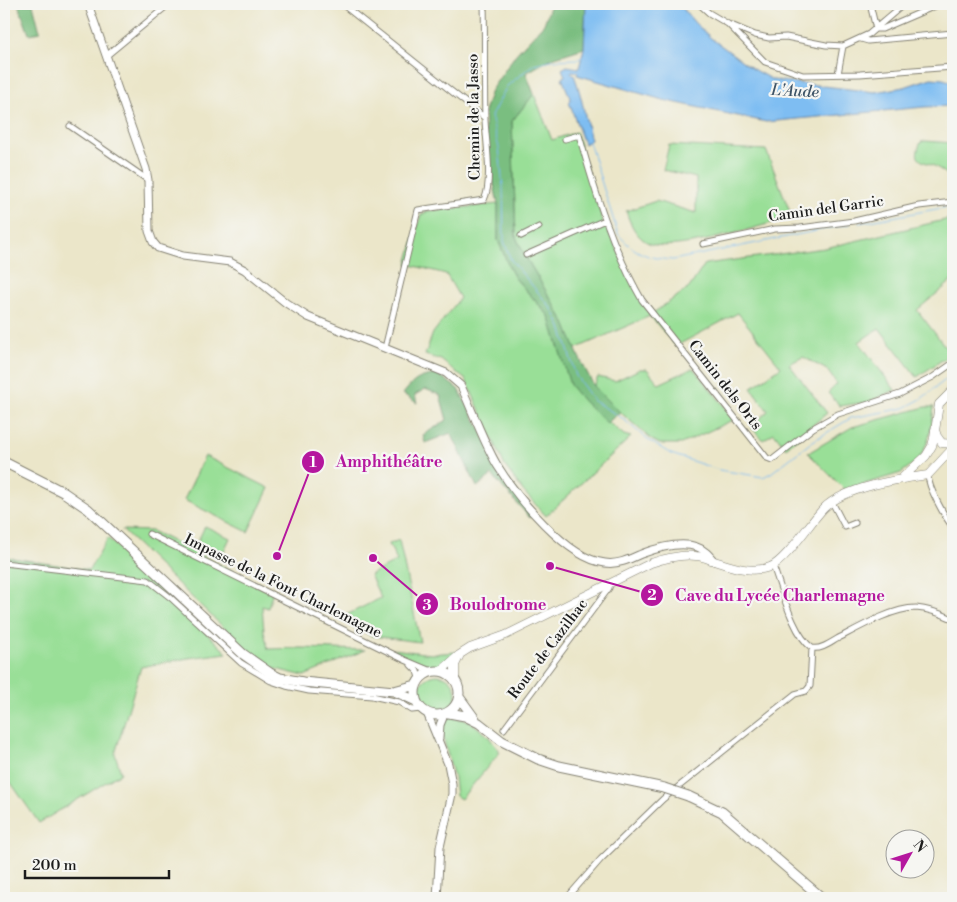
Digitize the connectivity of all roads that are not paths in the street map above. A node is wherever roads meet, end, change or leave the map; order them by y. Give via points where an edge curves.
1 (88, 4) edge
2 (169, 4) edge
3 (342, 4) edge
4 (484, 4) edge
5 (699, 4) edge
6 (870, 4) edge
7 (904, 4) edge
8 (940, 4) edge
9 (728, 24) junction
10 (876, 29) junction
11 (953, 33) edge
12 (755, 35) junction
13 (861, 39) junction
14 (749, 45) junction
15 (843, 46) junction
16 (106, 56) junction
17 (953, 67) edge
18 (838, 74) junction
19 (485, 118) junction
20 (70, 126) dead end
21 (565, 139) dead end
22 (148, 180) junction
23 (953, 202) edge
24 (604, 220) junction
25 (539, 227) dead end
26 (521, 236) dead end
27 (703, 244) dead end
28 (526, 255) dead end
29 (385, 348) junction
30 (953, 363) edge
31 (953, 390) edge
32 (935, 430) junction
33 (953, 444) edge
34 (953, 448) edge
35 (926, 456) junction
36 (4, 462) edge
37 (910, 472) junction
38 (928, 475) junction
39 (902, 478) junction
40 (832, 502) junction
41 (854, 523) dead end
42 (953, 527) edge
43 (149, 534) dead end
44 (714, 561) junction
45 (4, 563) edge
46 (773, 566) junction
47 (610, 583) junction
48 (953, 618) edge
49 (812, 648) junction
50 (459, 655) junction
51 (405, 660) junction
52 (441, 671) junction
53 (431, 672) junction
54 (455, 679) junction
55 (418, 682) junction
56 (394, 690) junction
57 (459, 697) junction
58 (416, 700) junction
59 (424, 711) junction
60 (446, 714) junction
61 (479, 723) junction
62 (504, 729) dead end
63 (439, 741) junction
64 (437, 898) edge
65 (567, 898) edge
66 (822, 898) edge

1 - 16 street
2 - 16 street
3 - 19 street
4 - 19 street, Chemin de la Jasso
5 - 9 street
6 - 10 street
7 - 10 street
8 - 10 street
9 - 12 street
9 - 14 street
10 - 13 street
11 - 13 street
12 - 14 street
12 - 15 street via 770,38 786,36
13 - 15 street
14 - 18 street via 766,62 792,72 802,75
15 - 18 street
16 - 22 street
17 - 18 street
19 - 29 street, Chemin de la Jasso via 487,194 484,200 418,210
20 - 22 street
21 - 24 street, Camin dels Orts via 579,135
22 - 29 street via 149,232 158,248 183,256 230,262 308,317
23 - 27 street, Camin del Garric via 854,221 775,229
24 - 28 street
24 - 30 street, Camin dels Orts via 642,300 767,458 772,460 813,428 838,414 900,394 933,378
25 - 26 street
29 - 44 street via 456,380 496,464 509,483 547,527 582,554 614,564 649,551 681,545 696,546
31 - 32 main road via 939,404
32 - 33 main road via 942,442
32 - 35 main road
34 - 38 main road
35 - 37 main road
35 - 38 main road via 924,468
36 - 56 main road via 88,508 243,654 270,673 303,682
37 - 38 main road via 921,471
37 - 39 main road
38 - 39 main road
38 - 42 street via 941,508
39 - 40 main road via 853,492
40 - 41 street via 846,527
40 - 46 main road
43 - 51 street, Impasse de la Font Charlemagne
44 - 46 main road via 744,570
44 - 47 main road via 697,556 669,557
45 - 59 street via 148,580 241,663 271,681 309,690 372,696
46 - 49 street via 792,618
47 - 50 main road
47 - 62 street, Route de Cazilhac
48 - 49 street via 916,608 903,610 860,626 817,649
49 - 65 street via 810,686 795,694 664,799
50 - 52 main road
50 - 54 main road
51 - 53 street, Impasse de la Font Charlemagne
51 - 55 street via 414,667
52 - 53 main road
52 - 54 main road
53 - 55 main road
54 - 57 main road
55 - 56 main road
55 - 58 main road via 414,691
56 - 58 main road
57 - 60 main road via 456,706
57 - 61 main road
58 - 59 main road
59 - 60 main road via 436,716
59 - 63 street
60 - 61 main road via 465,716
60 - 63 street via 440,725
61 - 66 main road, bridge via 502,741 538,759 664,788 722,812
63 - 64 street via 448,764 452,794 440,848

